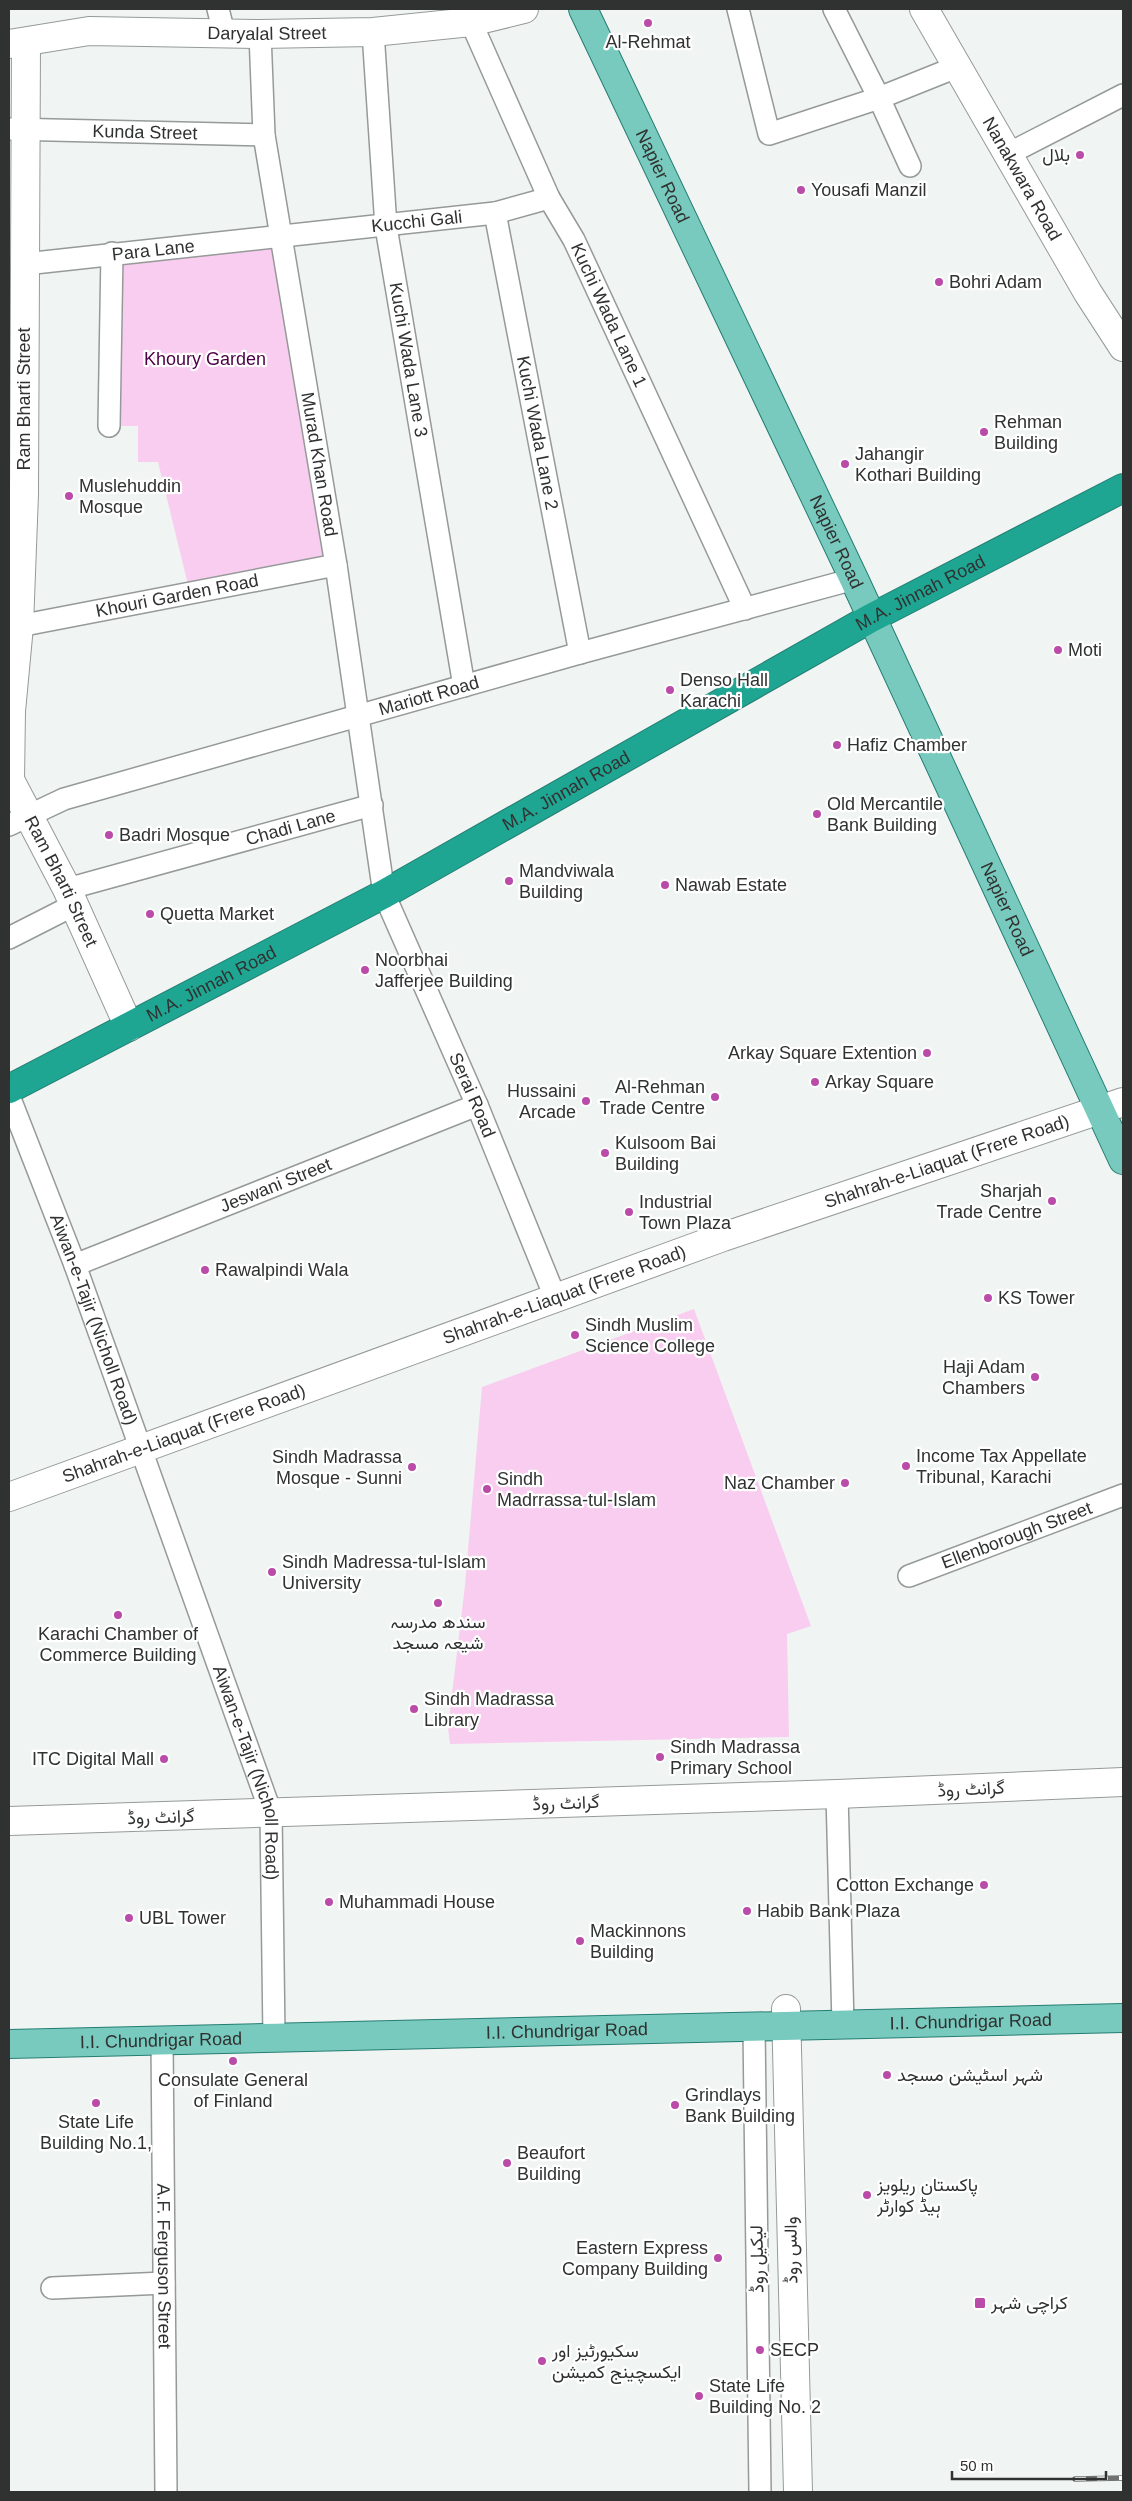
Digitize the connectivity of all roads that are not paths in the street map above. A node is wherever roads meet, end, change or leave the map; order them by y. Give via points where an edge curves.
1 (524, 9) edge
2 (583, 9) edge
3 (738, 9) edge
4 (834, 9) edge
5 (924, 9) edge
6 (221, 21) edge
7 (471, 22) junction
8 (373, 32) junction
9 (260, 34) junction
10 (17, 43) edge
11 (959, 66) junction
12 (1123, 95) edge
13 (879, 98) junction
14 (17, 129) edge
15 (264, 135) junction
16 (1008, 154) junction
17 (910, 166) dead end
18 (549, 198) junction
19 (496, 214) junction
20 (386, 227) junction
21 (281, 235) junction
22 (112, 253) junction
23 (25, 264) junction
24 (1123, 347) edge
25 (17, 356) edge
26 (109, 426) dead end
27 (1123, 488) edge
28 (16, 494) edge
29 (336, 565) junction
30 (854, 579) junction
31 (745, 609) junction
32 (871, 618) junction
33 (19, 626) junction
34 (580, 653) junction
35 (464, 686) junction
36 (10, 711) edge
37 (359, 715) junction
38 (372, 805) junction
39 (18, 820) edge
40 (384, 894) junction
41 (70, 897) junction
42 (9, 938) edge
43 (129, 1027) junction
44 (9, 1089) edge
45 (9, 1096) edge
46 (478, 1105) junction
47 (1112, 1107) edge
48 (1123, 1160) edge
49 (75, 1265) junction
50 (555, 1297) junction
51 (142, 1448) junction
52 (1123, 1495) edge
53 (9, 1497) edge
54 (909, 1576) dead end
55 (1123, 1782) edge
56 (836, 1794) junction
57 (271, 1813) junction
58 (9, 1821) edge
59 (1123, 2001) edge
60 (843, 2016) junction
61 (787, 2017) junction
62 (1123, 2018) edge
63 (9, 2026) edge
64 (754, 2027) junction
65 (274, 2029) junction
66 (162, 2040) junction
67 (9, 2044) edge
68 (164, 2283) junction
69 (52, 2288) dead end
70 (166, 2492) edge
71 (760, 2492) edge
72 (798, 2492) edge

1 - 7 street, Daryalal Street
2 - 30 main road, Napier Road
3 - 13 street via 769,134
4 - 13 street
5 - 11 street, Nanakwara Road
6 - 9 street, Daryalal Street
6 - 10 street, Daryalal Street via 89,31
7 - 8 street, Daryalal Street
7 - 18 street, Kuchi Wada Lane 1
8 - 9 street, Daryalal Street
8 - 20 street, Kuchi Wada Lane 3
9 - 15 street, Murad Khan Road
10 - 14 street, Ram Bharti Street
11 - 13 street
11 - 16 street, Nanakwara Road
12 - 16 street
13 - 17 street
14 - 15 street, Kunda Street
14 - 23 street, Ram Bharti Street
15 - 21 street, Murad Khan Road
16 - 24 street, Nanakwara Road
18 - 19 street, Kucchi Gali
18 - 31 street, Kuchi Wada Lane 1 via 574,240
19 - 20 street, Kucchi Gali
19 - 34 street, Kuchi Wada Lane 2
20 - 21 street, Kucchi Gali
20 - 35 street, Kuchi Wada Lane 3
21 - 22 street, Para Lane
21 - 29 street, Murad Khan Road
22 - 23 street, Para Lane
22 - 26 street
23 - 25 street, Ram Bharti Street
25 - 28 street, Ram Bharti Street
27 - 32 highway, M.A. Jinnah Road
28 - 33 street, Ram Bharti Street
29 - 33 street, Khouri Garden Road
29 - 37 street, Murad Khan Road
30 - 31 street, Mariott Road
30 - 32 main road, Napier Road
31 - 34 street, Mariott Road
32 - 40 highway, M.A. Jinnah Road
32 - 47 main road, Napier Road
33 - 36 street, Ram Bharti Street
34 - 35 street, Mariott Road
35 - 37 street, Mariott Road
36 - 39 street, Ram Bharti Street via 10,780
37 - 38 street, Murad Khan Road
37 - 39 street, Mariott Road via 64,799
38 - 40 street, Murad Khan Road
38 - 41 street, Chadi Lane
39 - 41 street, Ram Bharti Street
40 - 43 highway, M.A. Jinnah Road
40 - 46 street, Serai Road
41 - 42 street, Chadi Lane
41 - 43 street, Ram Bharti Street
43 - 44 highway, M.A. Jinnah Road
45 - 49 street, Aiwan-e-Tajir (Nicholl Road)
46 - 49 street, Jeswani Street
46 - 50 street, Serai Road
47 - 48 main road, Napier Road
47 - 50 street, Shahrah-e-Liaquat (Frere Road)
49 - 51 street, Aiwan-e-Tajir (Nicholl Road)
50 - 51 street, Shahrah-e-Liaquat (Frere Road)
51 - 53 street, Shahrah-e-Liaquat (Frere Road)
51 - 57 street, Aiwan-e-Tajir (Nicholl Road)
52 - 54 street, Ellenborough Street
55 - 56 street, گرانٹ روڈ
56 - 57 street, گرانٹ روڈ
56 - 60 street
57 - 58 street, گرانٹ روڈ
57 - 65 street, Aiwan-e-Tajir (Nicholl Road)
59 - 60 main road, I.I. Chundrigar Road
60 - 61 main road, I.I. Chundrigar Road
60 - 62 main road, I.I. Chundrigar Road
61 - 64 main road, I.I. Chundrigar Road
61 - 65 main road, I.I. Chundrigar Road
61 - 72 street, والس روڈ
63 - 65 main road, I.I. Chundrigar Road
64 - 65 main road, I.I. Chundrigar Road
64 - 71 street, لیکیل روڈ
65 - 66 main road, I.I. Chundrigar Road
66 - 67 main road, I.I. Chundrigar Road
66 - 68 street, A.F. Ferguson Street
68 - 69 street
68 - 70 street, A.F. Ferguson Street

